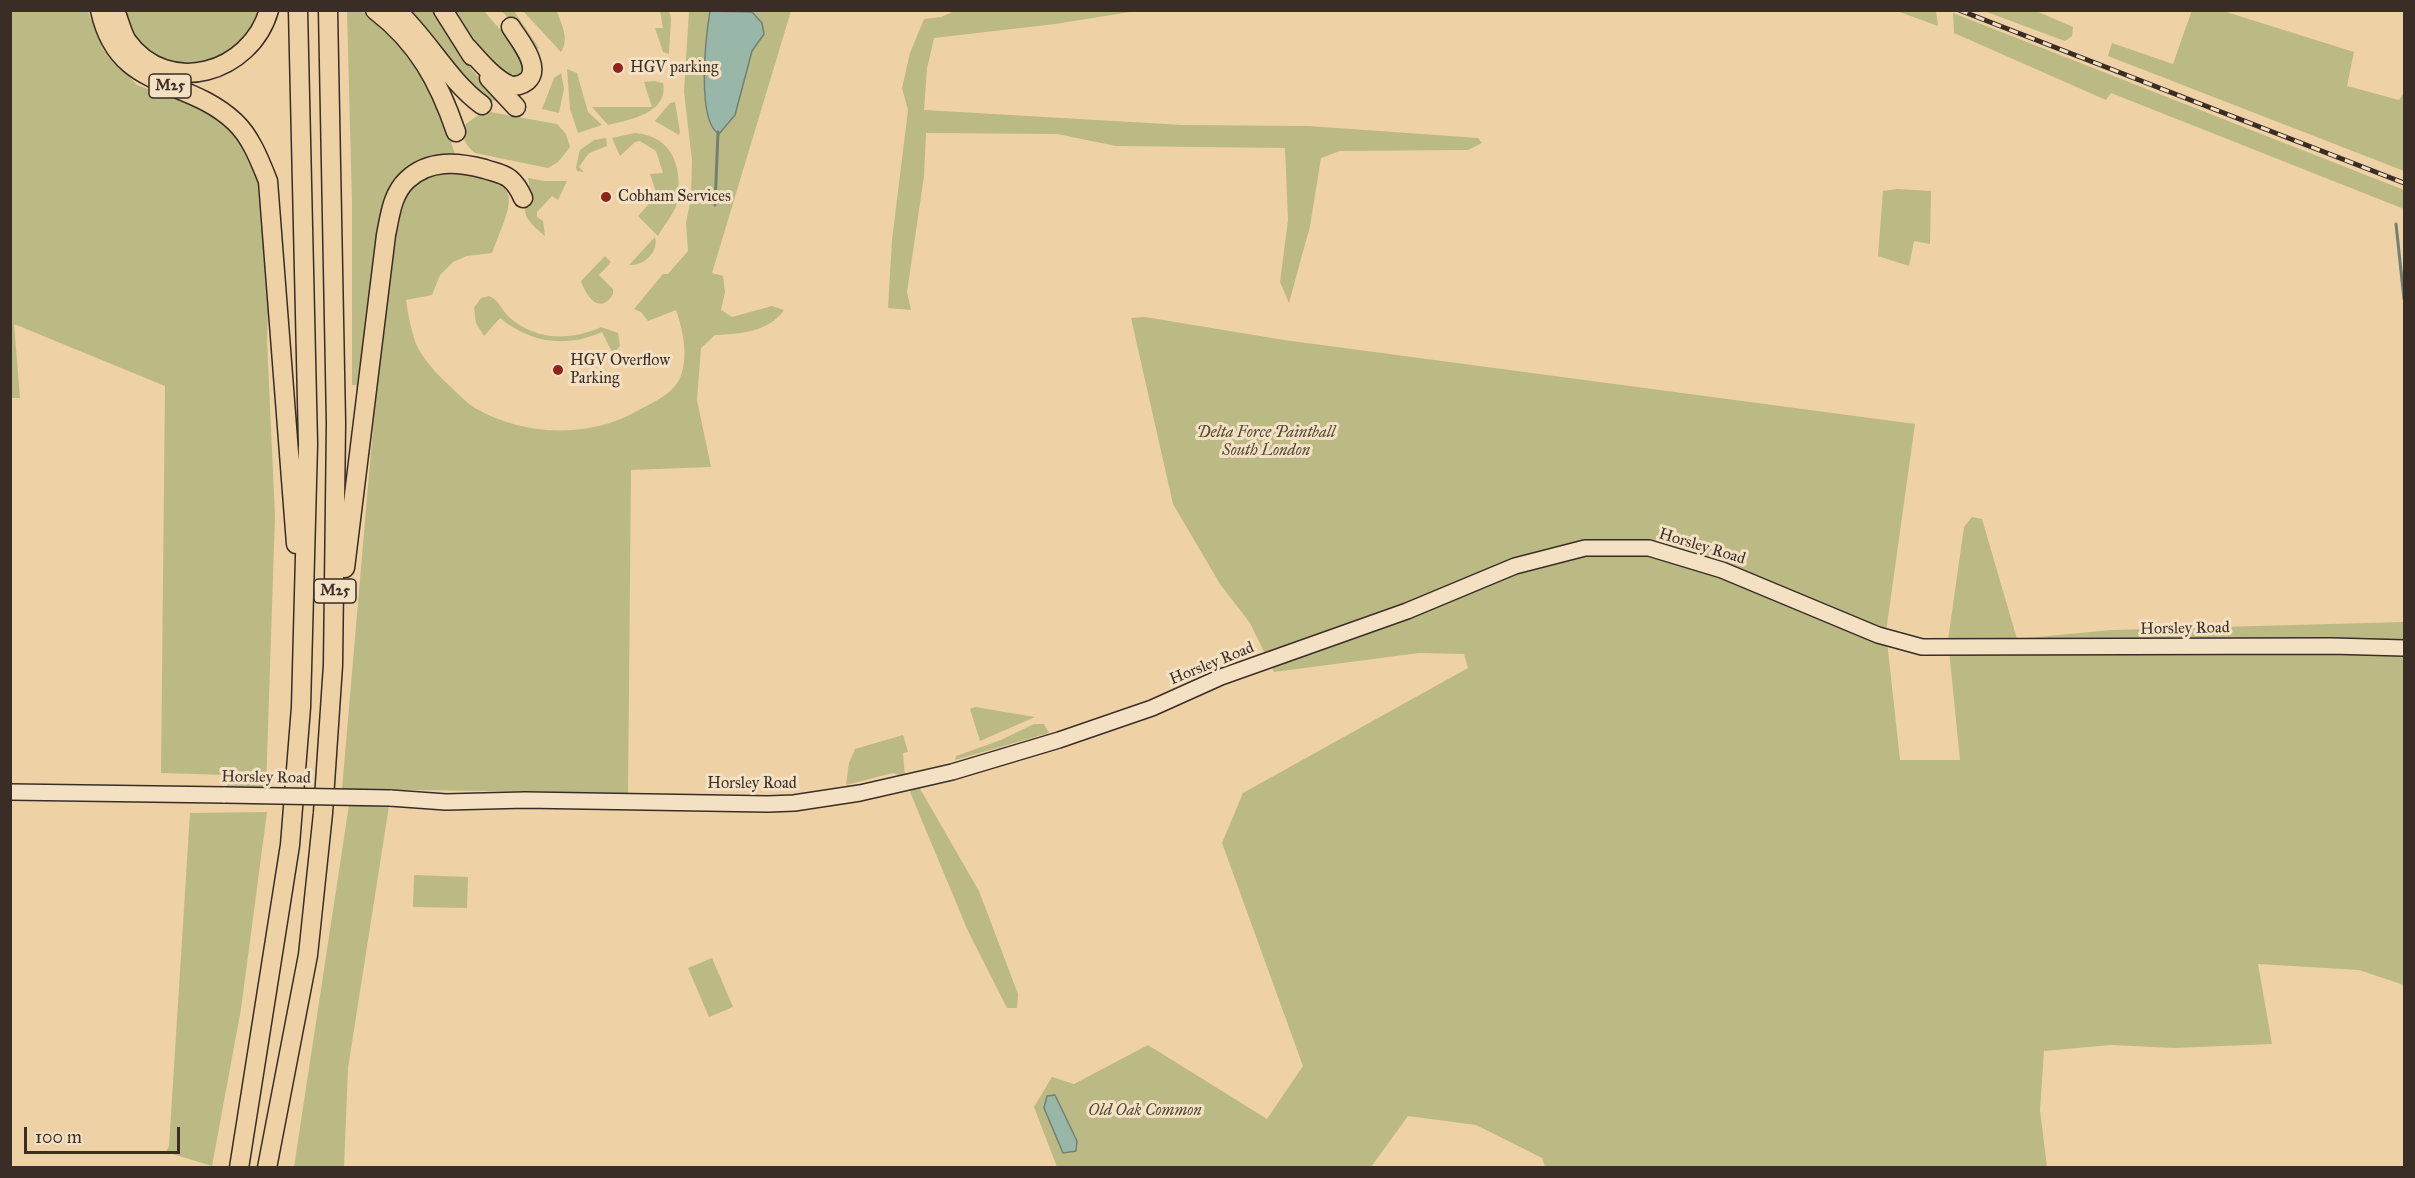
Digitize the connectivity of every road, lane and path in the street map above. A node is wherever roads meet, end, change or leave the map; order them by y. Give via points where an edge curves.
1 (100, 10) edge
2 (115, 10) edge
3 (268, 10) edge
4 (298, 10) edge
5 (328, 10) edge
6 (375, 10) edge
7 (396, 10) edge
8 (443, 10) edge
9 (511, 27) dead end
10 (467, 47) junction
11 (482, 105) dead end
12 (516, 107) dead end
13 (456, 132) dead end
14 (523, 198) dead end
15 (303, 590) junction
16 (2404, 648) edge
17 (333, 665) junction
18 (10, 792) edge
19 (239, 1167) edge
20 (267, 1167) edge

1 - 15 highway, M25 via 111,43 130,65 212,105 236,122 255,149 268,181 292,514
2 - 3 highway, M25 via 127,40 149,61 174,72 201,72 228,64 248,49 264,29
4 - 15 highway, M25 via 308,444
5 - 17 highway, M25 via 336,423
6 - 13 highway via 400,30 427,64 441,89
7 - 11 highway via 448,74
8 - 10 highway
9 - 10 highway via 532,64 530,78 519,85 502,81
10 - 12 highway via 484,73
14 - 17 highway, M25 via 516,185 503,175 453,162 419,171 408,178 396,197 386,235
15 - 19 highway, M25 via 301,707 290,844
16 - 18 street, Horsley Road, bridge via 1922,646 1878,635 1722,570 1649,549 1585,548 1515,566 1407,611 1241,670 1104,725 952,772 804,802 446,802
17 - 20 highway, M25 via 308,955

